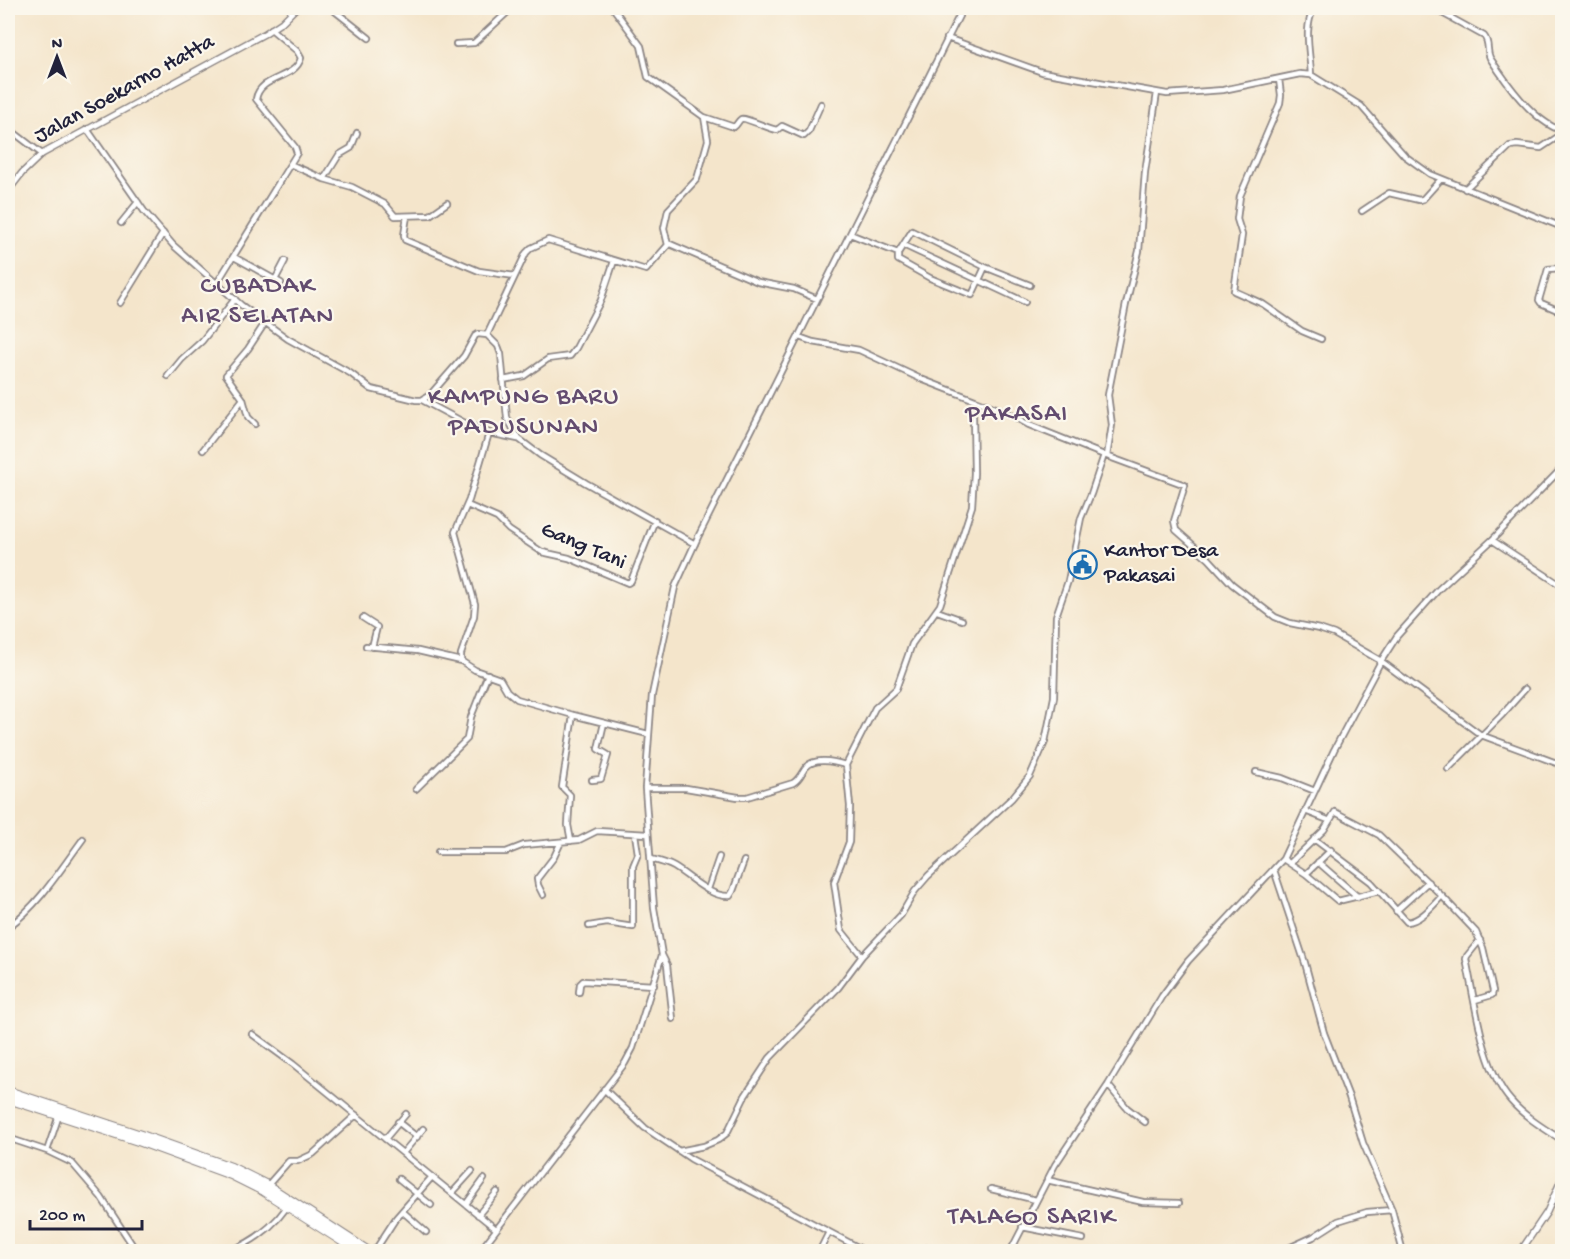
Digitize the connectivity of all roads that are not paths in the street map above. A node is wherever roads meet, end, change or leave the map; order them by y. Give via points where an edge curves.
1 (296, 8) edge
2 (331, 8) edge
3 (512, 8) edge
4 (613, 8) edge
5 (963, 8) edge
6 (1314, 8) edge
7 (1433, 8) edge
8 (271, 30) junction
9 (369, 38) dead end
10 (947, 38) junction
11 (456, 44) dead end
12 (1311, 75) junction
13 (1279, 79) junction
14 (1157, 93) junction
15 (821, 104) dead end
16 (704, 117) junction
17 (8, 128) edge
18 (87, 129) junction
19 (1563, 132) edge
20 (357, 133) dead end
21 (42, 154) junction
22 (292, 165) junction
23 (324, 179) junction
24 (1441, 179) junction
25 (1466, 189) junction
26 (8, 191) edge
27 (138, 202) junction
28 (447, 203) dead end
29 (1362, 211) dead end
30 (407, 216) junction
31 (121, 224) dead end
32 (1563, 227) edge
33 (162, 233) junction
34 (850, 234) junction
35 (668, 245) junction
36 (903, 245) junction
37 (898, 253) junction
38 (234, 257) junction
39 (285, 261) dead end
40 (614, 261) junction
41 (1563, 265) edge
42 (985, 267) junction
43 (515, 276) junction
44 (275, 280) junction
45 (979, 280) junction
46 (281, 282) dead end
47 (217, 284) junction
48 (1030, 285) dead end
49 (235, 299) junction
50 (817, 299) junction
51 (1025, 302) dead end
52 (120, 303) dead end
53 (1563, 312) edge
54 (265, 323) junction
55 (487, 335) junction
56 (799, 337) junction
57 (1321, 339) dead end
58 (168, 376) dead end
59 (503, 380) junction
60 (243, 399) junction
61 (422, 400) junction
62 (976, 401) junction
63 (255, 424) dead end
64 (489, 433) junction
65 (519, 439) junction
66 (203, 450) dead end
67 (1106, 456) junction
68 (1563, 468) edge
69 (467, 505) junction
70 (655, 520) junction
71 (1492, 540) junction
72 (695, 544) junction
73 (1563, 586) edge
74 (937, 611) junction
75 (363, 618) dead end
76 (962, 620) dead end
77 (366, 646) dead end
78 (372, 647) junction
79 (461, 661) junction
80 (1381, 661) junction
81 (488, 674) junction
82 (1525, 689) dead end
83 (573, 715) junction
84 (604, 723) junction
85 (648, 734) junction
86 (1481, 735) junction
87 (846, 765) junction
88 (1563, 765) edge
89 (1448, 769) dead end
90 (1256, 772) dead end
91 (592, 780) dead end
92 (645, 788) junction
93 (416, 789) dead end
94 (1315, 790) junction
95 (1305, 811) junction
96 (1328, 820) junction
97 (635, 834) junction
98 (648, 834) junction
99 (83, 839) dead end
100 (1314, 839) junction
101 (571, 841) junction
102 (561, 842) junction
103 (1331, 850) junction
104 (438, 852) dead end
105 (719, 856) dead end
106 (651, 859) junction
107 (1283, 859) junction
108 (744, 861) dead end
109 (1318, 862) junction
110 (1290, 863) junction
111 (1274, 870) junction
112 (1306, 873) junction
113 (1428, 882) junction
114 (708, 889) junction
115 (1379, 891) junction
116 (543, 895) dead end
117 (1442, 896) junction
118 (1358, 897) junction
119 (1396, 911) junction
120 (589, 926) dead end
121 (8, 927) edge
122 (1480, 940) junction
123 (662, 955) junction
124 (862, 956) junction
125 (654, 985) junction
126 (579, 992) dead end
127 (1475, 1000) junction
128 (673, 1019) dead end
129 (252, 1034) dead end
130 (1108, 1085) junction
131 (604, 1089) junction
132 (8, 1091) edge
133 (8, 1099) edge
134 (406, 1114) dead end
135 (59, 1115) junction
136 (356, 1115) junction
137 (399, 1122) junction
138 (1145, 1122) dead end
139 (423, 1129) dead end
140 (417, 1137) junction
141 (8, 1138) edge
142 (142, 1139) junction
143 (385, 1139) junction
144 (1563, 1140) edge
145 (47, 1151) junction
146 (679, 1151) junction
147 (403, 1153) junction
148 (472, 1171) dead end
149 (431, 1178) junction
150 (1563, 1178) edge
151 (399, 1179) dead end
152 (484, 1179) dead end
153 (1047, 1180) junction
154 (265, 1188) junction
155 (991, 1189) dead end
156 (453, 1192) junction
157 (497, 1192) dead end
158 (417, 1193) junction
159 (1036, 1200) junction
160 (1179, 1203) dead end
161 (466, 1204) junction
162 (431, 1205) dead end
163 (287, 1207) junction
164 (1392, 1210) junction
165 (402, 1211) junction
166 (478, 1215) junction
167 (1022, 1227) junction
168 (496, 1228) junction
169 (426, 1232) dead end
170 (830, 1232) junction
171 (1083, 1239) dead end
172 (1306, 1241) junction
173 (137, 1251) edge
174 (228, 1251) edge
175 (359, 1251) edge
176 (372, 1251) edge
177 (479, 1251) edge
178 (819, 1251) edge
179 (867, 1251) edge
180 (1010, 1251) edge
181 (1280, 1251) edge
182 (1312, 1251) edge
183 (1403, 1251) edge
184 (1520, 1251) edge

1 - 8 street, Jalan Soekarno Hatta
2 - 9 street
3 - 11 street via 474,43
4 - 16 street via 641,46 651,80
5 - 10 street
6 - 12 street via 1307,28
7 - 19 street via 1484,36 1489,56 1520,97
8 - 18 street, Jalan Soekarno Hatta
8 - 22 street via 301,58 293,71 270,80 256,96 297,149
10 - 14 street via 1042,72
10 - 34 street
12 - 13 street
12 - 24 street via 1361,106 1411,162
13 - 14 street via 1222,90
13 - 57 street via 1280,103 1240,196 1237,219 1242,235 1234,291
14 - 67 street via 1138,256 1108,395 1112,424
15 - 16 street via 804,136 782,126 767,129 745,119 734,127
16 - 35 street via 708,140 698,179 668,210 664,228
17 - 21 street
18 - 21 street, Jalan Soekarno Hatta
18 - 27 street
19 - 25 street via 1541,148 1512,145
20 - 23 street via 351,148 339,155
21 - 26 street, Jalan Soekarno Hatta
22 - 23 street
22 - 38 street
23 - 30 street via 383,202 395,216
24 - 25 street
24 - 29 street via 1423,199 1389,193
25 - 32 street
27 - 31 street
27 - 33 street
28 - 30 street via 430,215
30 - 43 street via 405,240 479,270
33 - 47 street
33 - 52 street
34 - 37 street
34 - 50 street
35 - 40 street via 648,269
35 - 50 street via 758,282 794,289
36 - 37 street
36 - 42 street via 912,231
36 - 45 street
37 - 45 street via 898,260 972,295
38 - 44 street
38 - 47 street
39 - 44 street
40 - 43 street via 548,240 528,250
40 - 59 street via 601,300 570,356 548,359 528,374
41 - 53 street via 1548,269 1539,300
42 - 45 street
42 - 48 street
43 - 55 street
44 - 46 street
45 - 51 street
47 - 49 street
49 - 54 street
49 - 58 street
50 - 56 street
54 - 60 street via 225,375
54 - 61 street via 371,388
55 - 59 street via 500,350
55 - 61 street via 475,336 461,360
56 - 62 street via 859,350
56 - 72 street
59 - 65 street via 507,418
60 - 63 street via 248,417
60 - 66 street
61 - 64 street
62 - 67 street
62 - 74 street via 972,506
64 - 65 street
64 - 69 street
65 - 70 street via 586,483
67 - 80 street via 1185,485 1174,521 1176,530 1232,584 1275,617 1334,634
67 - 124 street via 1081,518 1056,616 1054,697 1045,742 1030,776 1017,793 928,876 902,915
68 - 71 street
69 - 70 street, Gang Tani via 497,518 542,552 569,558 626,583 631,581
69 - 79 street via 455,532 475,604
70 - 72 street
71 - 73 street
71 - 80 street via 1412,618
72 - 85 street via 670,607
74 - 76 street
74 - 87 street via 912,644 896,689 875,708
75 - 78 street via 377,627
77 - 78 street
78 - 79 street via 418,651
79 - 81 street
80 - 86 street
80 - 94 street
81 - 83 street via 500,680 517,699
81 - 93 street via 466,739
82 - 86 street
83 - 84 street
83 - 101 street via 562,787 570,795
84 - 85 street
84 - 91 street via 598,749 608,755 601,779
85 - 92 street
86 - 88 street
86 - 89 street
87 - 92 street via 812,763 793,783 742,797 686,788
87 - 124 street via 849,842 834,882 841,930
90 - 94 street
92 - 98 street
94 - 95 street
95 - 96 street
95 - 107 street
96 - 100 street
96 - 113 street via 1337,812 1376,832
97 - 98 street
97 - 101 street via 597,831
97 - 120 street via 638,856 633,866 633,927 607,923
98 - 106 street
99 - 121 street via 40,896
100 - 103 street
100 - 110 street
101 - 102 street
102 - 104 street via 524,845 506,852
102 - 116 street via 537,879
103 - 109 street
103 - 115 street
105 - 114 street
106 - 114 street via 673,866
106 - 123 street
107 - 110 street
107 - 111 street
108 - 114 street via 730,896
109 - 112 street
109 - 118 street
110 - 112 street
111 - 130 street via 1188,961
111 - 164 street via 1324,1034
112 - 118 street via 1338,902
113 - 117 street
113 - 119 street
115 - 118 street
115 - 119 street
117 - 119 street via 1411,922
117 - 122 street
122 - 127 street via 1466,959
122 - 127 street via 1493,991 1492,995
123 - 125 street
123 - 128 street via 667,965
124 - 146 street via 838,988 761,1069 727,1133 704,1146
125 - 126 street via 583,981
125 - 131 street via 633,1047
127 - 144 street via 1487,1054 1499,1084 1510,1101
129 - 136 street
130 - 138 street
130 - 153 street
131 - 146 street via 645,1128
131 - 168 street
132 - 142 highway
133 - 135 highway
134 - 137 street
135 - 142 highway
135 - 145 street
136 - 143 street
136 - 154 street via 313,1154 289,1161
137 - 140 street
137 - 143 street
139 - 140 street
140 - 147 street
141 - 145 street
142 - 154 highway
143 - 147 street
145 - 173 street via 72,1162
146 - 170 street
147 - 149 street
148 - 156 street
149 - 156 street
149 - 158 street
150 - 184 street via 1547,1212
151 - 158 street
152 - 161 street
153 - 159 street
153 - 160 street via 1143,1202
154 - 163 highway
154 - 176 highway
155 - 159 street
156 - 161 street
157 - 166 street
158 - 162 street
158 - 165 street
159 - 167 street
161 - 166 street
163 - 174 street via 261,1233
163 - 175 highway
164 - 172 street via 1367,1212 1338,1221
164 - 183 street
165 - 169 street
165 - 176 street
166 - 168 street
167 - 171 street
167 - 180 street
168 - 177 street
170 - 178 street
170 - 179 street
172 - 181 street
172 - 182 street

